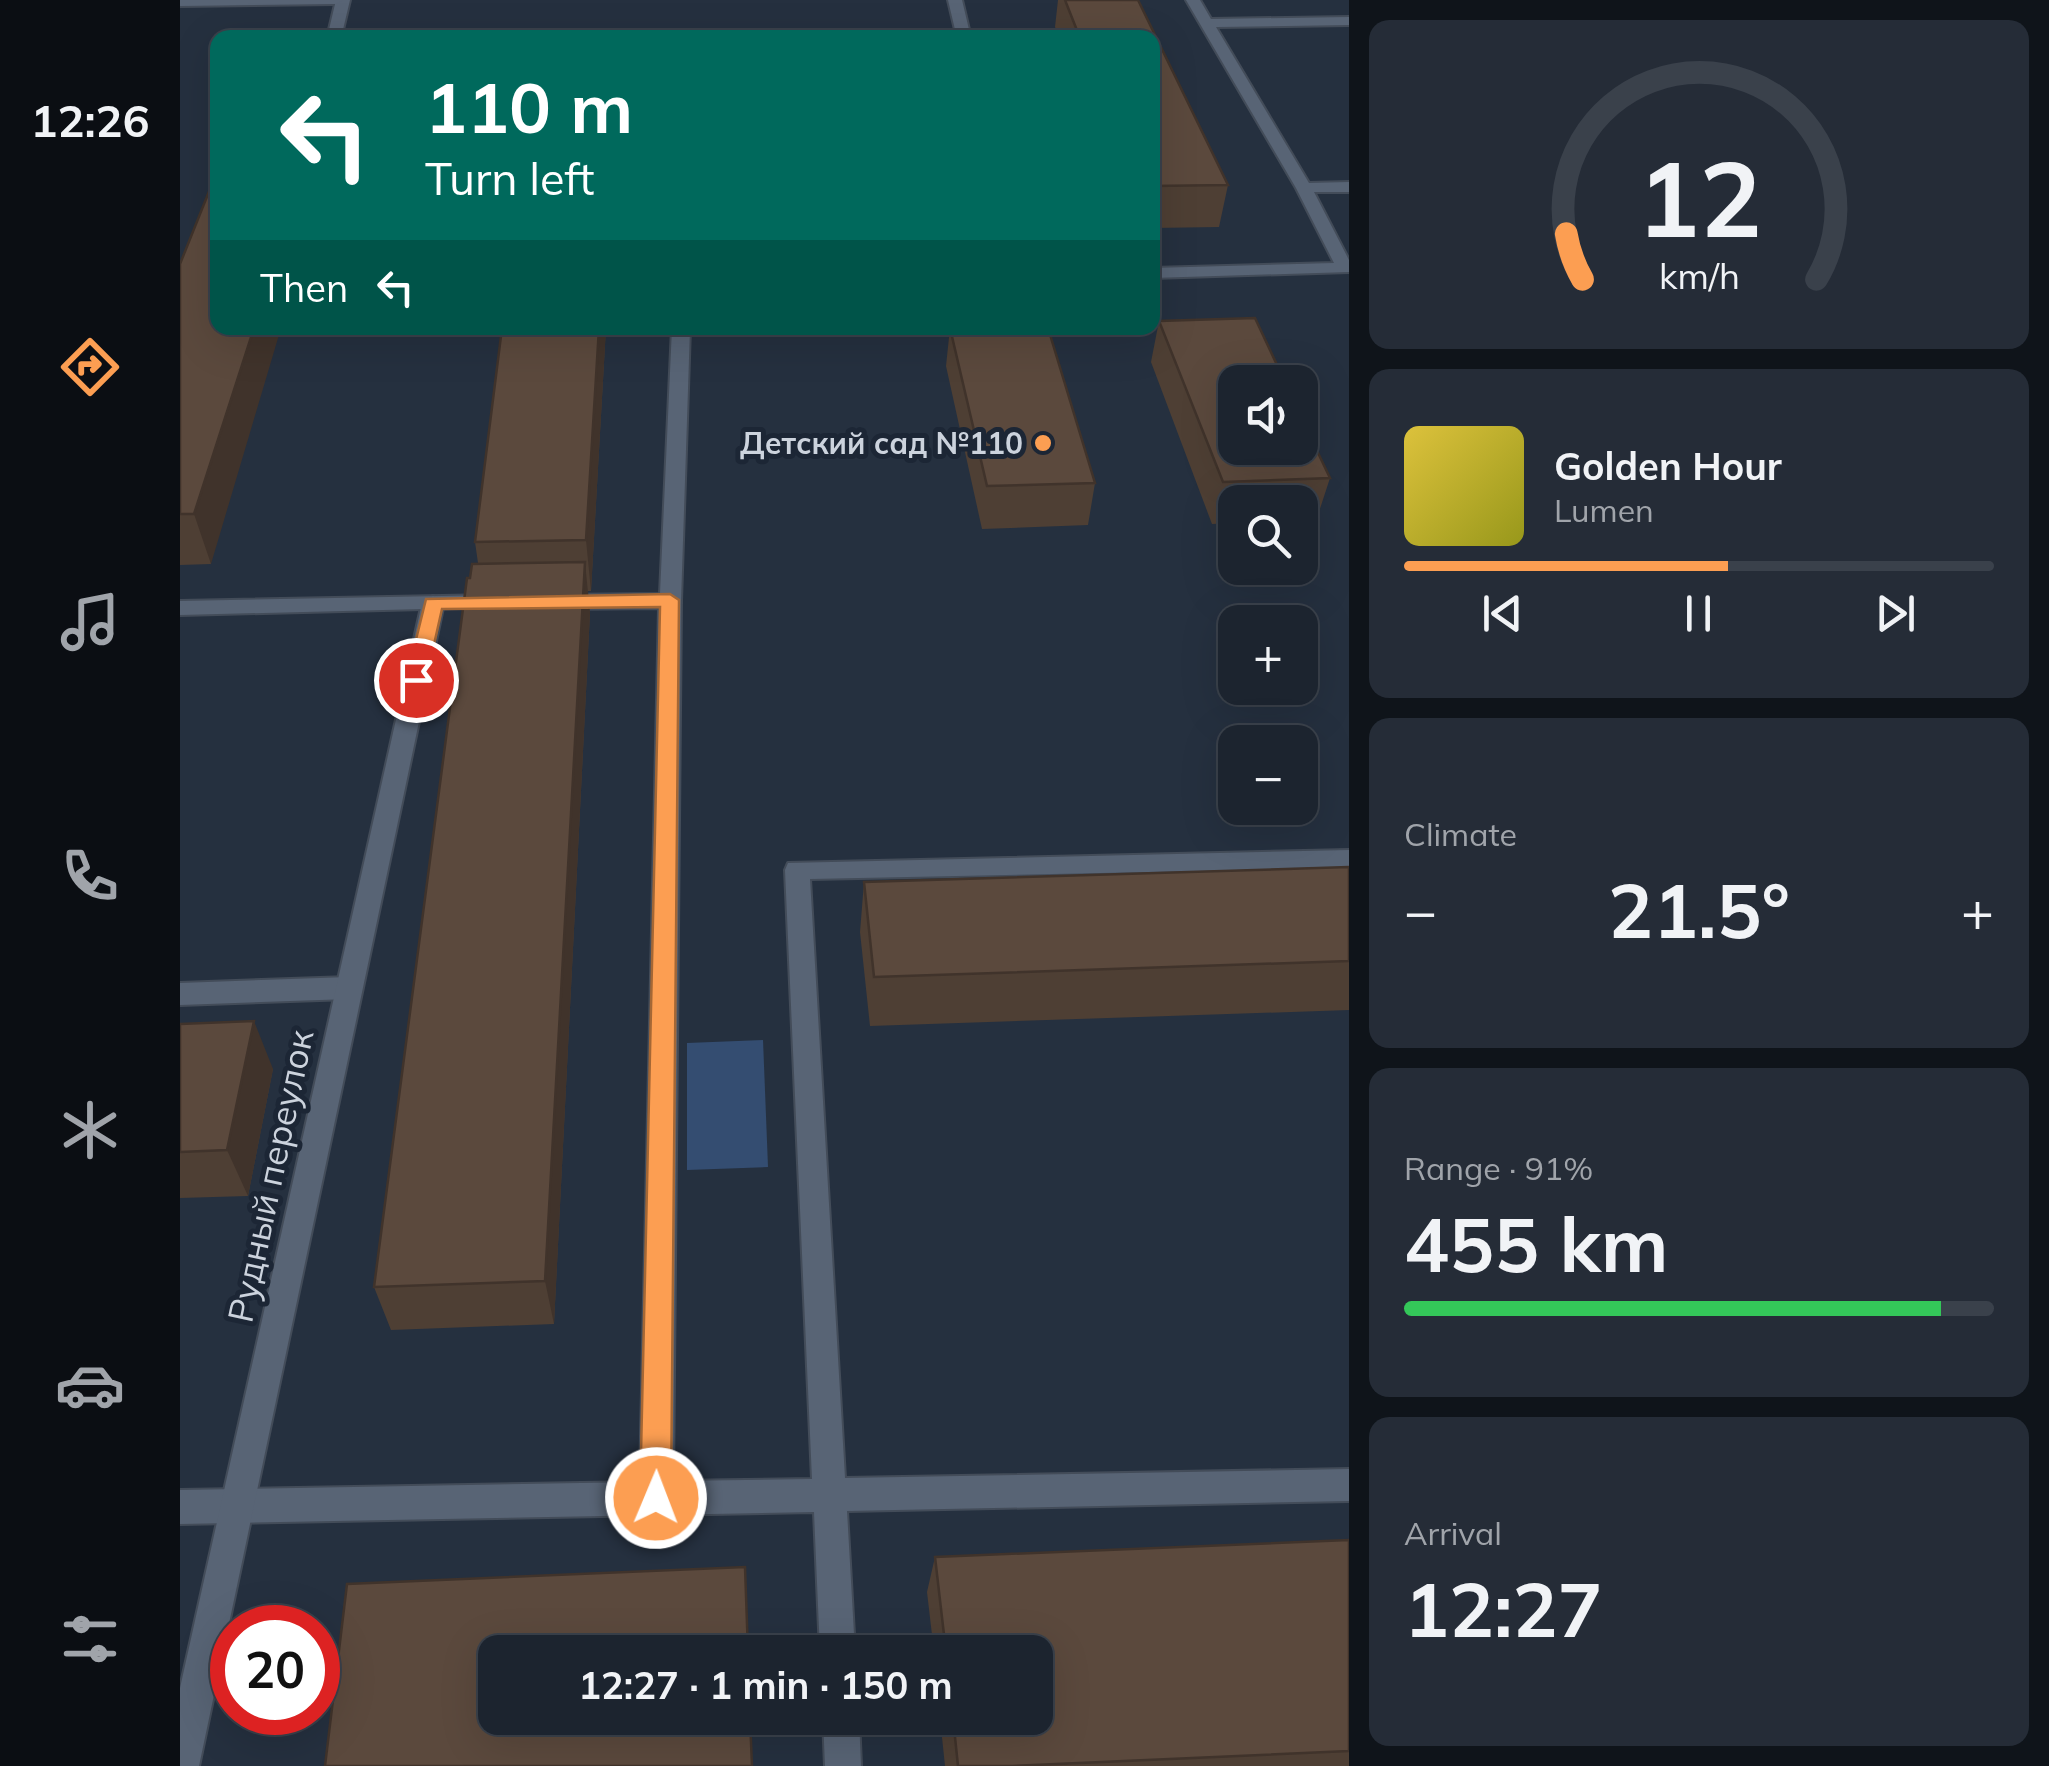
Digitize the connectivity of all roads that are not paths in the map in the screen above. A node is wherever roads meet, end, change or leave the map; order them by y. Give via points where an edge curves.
1 (336, 0) edge
2 (344, 0) edge
3 (955, 0) edge
4 (1194, 0) edge
5 (180, 2) edge
6 (1349, 21) edge
7 (1207, 23) junction
8 (336, 30) edge
9 (962, 30) edge
10 (1349, 187) edge
11 (1304, 188) junction
12 (1160, 273) edge
13 (680, 335) edge
14 (670, 600) junction
15 (433, 603) junction
16 (180, 608) edge
17 (1349, 859) edge
18 (349, 988) junction
19 (180, 994) edge
20 (1349, 1484) edge
21 (830, 1494) junction
22 (656, 1498) junction
23 (237, 1506) junction
24 (180, 1507) edge
25 (837, 1635) edge
26 (842, 1735) edge
27 (181, 1766) edge
28 (844, 1766) edge

1 - 5 street
2 - 8 street
3 - 9 street
4 - 7 street
6 - 7 street
7 - 11 street
10 - 11 street
11 - 12 street via 1345,268
13 - 14 street
14 - 15 street
14 - 22 street
15 - 16 street
15 - 18 street, Рудный переулок
17 - 21 street via 798,870
18 - 19 street
18 - 23 street, Рудный переулок
20 - 21 street
21 - 22 street
21 - 25 street
22 - 23 street
23 - 24 street
23 - 27 street, Рудный переулок
26 - 28 street

